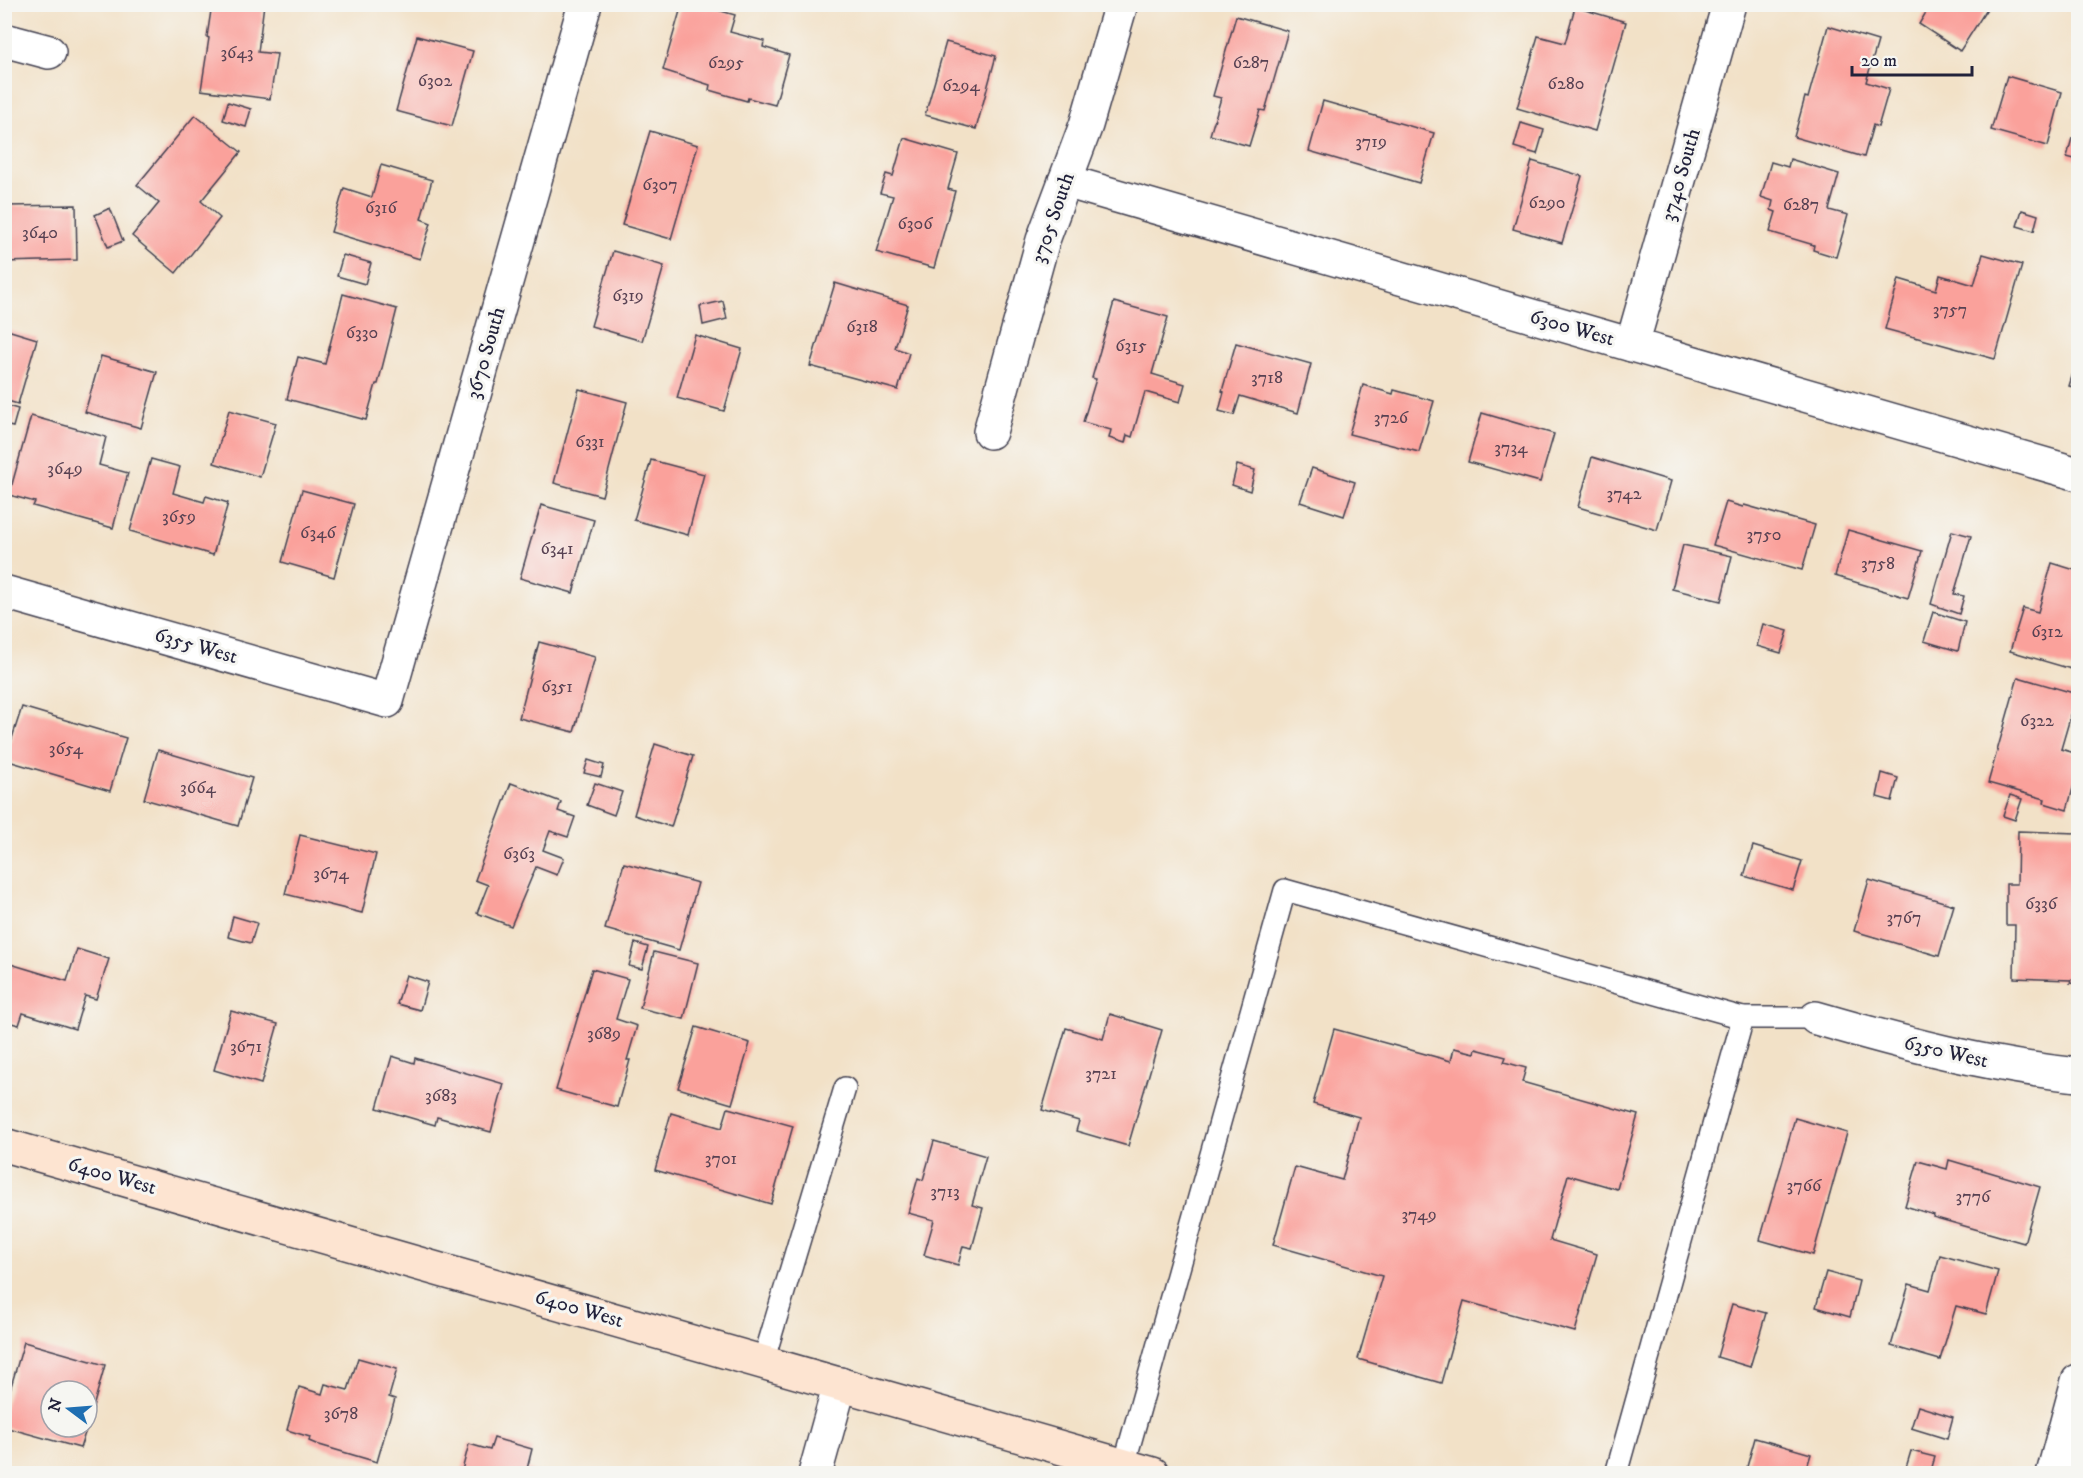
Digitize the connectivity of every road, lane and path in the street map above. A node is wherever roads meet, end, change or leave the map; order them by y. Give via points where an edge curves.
1 (585, 4) edge
2 (1120, 4) edge
3 (1730, 4) edge
4 (4, 40) edge
5 (49, 52) dead end
6 (1065, 181) junction
7 (1632, 345) junction
8 (990, 432) dead end
9 (2079, 474) edge
10 (4, 592) edge
11 (387, 701) joint
12 (1743, 1018) junction
13 (1816, 1018) joint
14 (2079, 1076) edge
15 (845, 1088) dead end
16 (4, 1145) edge
17 (763, 1362) junction
18 (2079, 1381) edge
19 (840, 1384) junction
20 (1138, 1469) edge
21 (815, 1473) edge
22 (1616, 1473) edge
23 (2053, 1473) edge

1 - 11 street, 3670 South
2 - 6 street, 3705 South via 1086,125
3 - 7 street, 3740 South
4 - 5 street
6 - 7 street, 6300 West
6 - 8 street, 3705 South via 1043,240
7 - 9 street, 6300 West
10 - 11 street, 6355 West
12 - 13 lane
12 - 20 lane via 1285,890
12 - 22 lane
13 - 14 street, 6350 West via 1966,1058
15 - 17 lane
16 - 17 street, 6400 West
17 - 19 street, 6400 West
18 - 23 street
19 - 20 street, 6400 West
19 - 21 street

